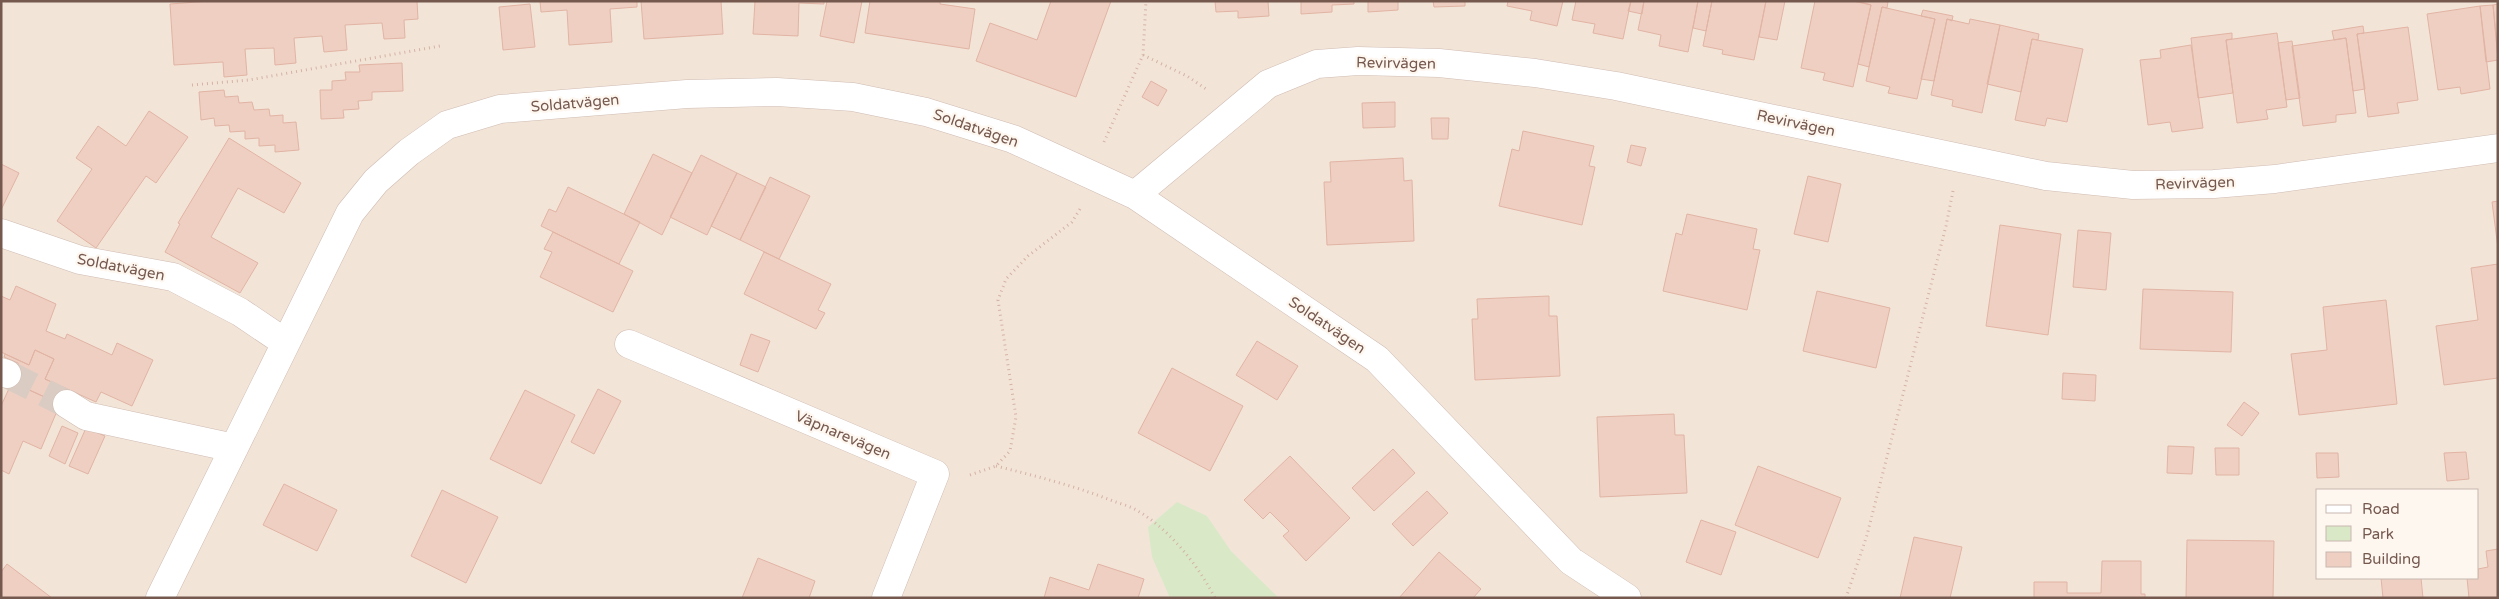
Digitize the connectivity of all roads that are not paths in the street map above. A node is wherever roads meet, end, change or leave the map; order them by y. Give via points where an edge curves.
1 (2498, 148) edge
2 (1135, 195) junction
3 (1, 233) edge
4 (286, 343) junction
5 (629, 344) dead end
6 (67, 404) tunnel mouth
7 (234, 448) junction
8 (160, 598) edge
9 (886, 598) edge
10 (1627, 598) edge

1 - 2 street, Revirvägen via 2275,179 2133,185 2046,176 1616,86 1535,73 1439,63 1358,61 1317,64 1268,84
2 - 4 street, Soldatvägen via 1013,139 926,112 853,97 777,92 687,94 500,109 446,125 376,181 350,213
2 - 10 street, Soldatvägen via 1378,359 1571,561
3 - 4 street, Soldatvägen via 80,260 173,277 240,312
4 - 7 street, Soldatvägen
5 - 9 street, Väpnarevägen via 935,474
6 - 7 street via 86,416
7 - 8 street, Soldatvägen

